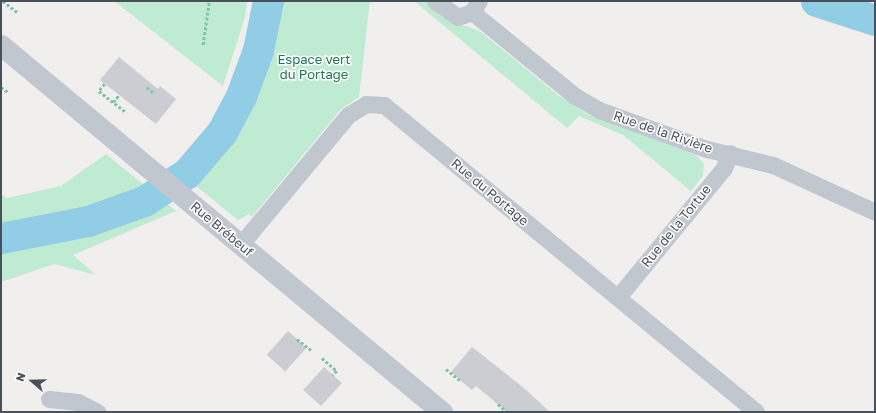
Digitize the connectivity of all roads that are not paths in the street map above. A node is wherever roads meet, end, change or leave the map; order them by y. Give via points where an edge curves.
1 (435, 1) edge
2 (475, 7) edge
3 (1, 45) edge
4 (730, 154) junction
5 (875, 212) edge
6 (241, 244) junction
7 (618, 297) junction
8 (49, 399) dead end
9 (98, 412) edge
10 (442, 412) edge
11 (756, 412) edge

1 - 2 street, Rue de la Rivière via 458,17
2 - 4 street, Rue de la Rivière via 589,105 696,146
3 - 6 street, Rue Brébeuf
4 - 5 street, Rue de la Rivière via 758,160 802,176
4 - 7 street, Rue de la Tortue via 724,168
6 - 7 street, Rue du Portage via 348,115 356,108 375,102 394,112
6 - 10 street, Rue Brébeuf
7 - 11 street, Rue du Portage
8 - 9 street via 78,402

